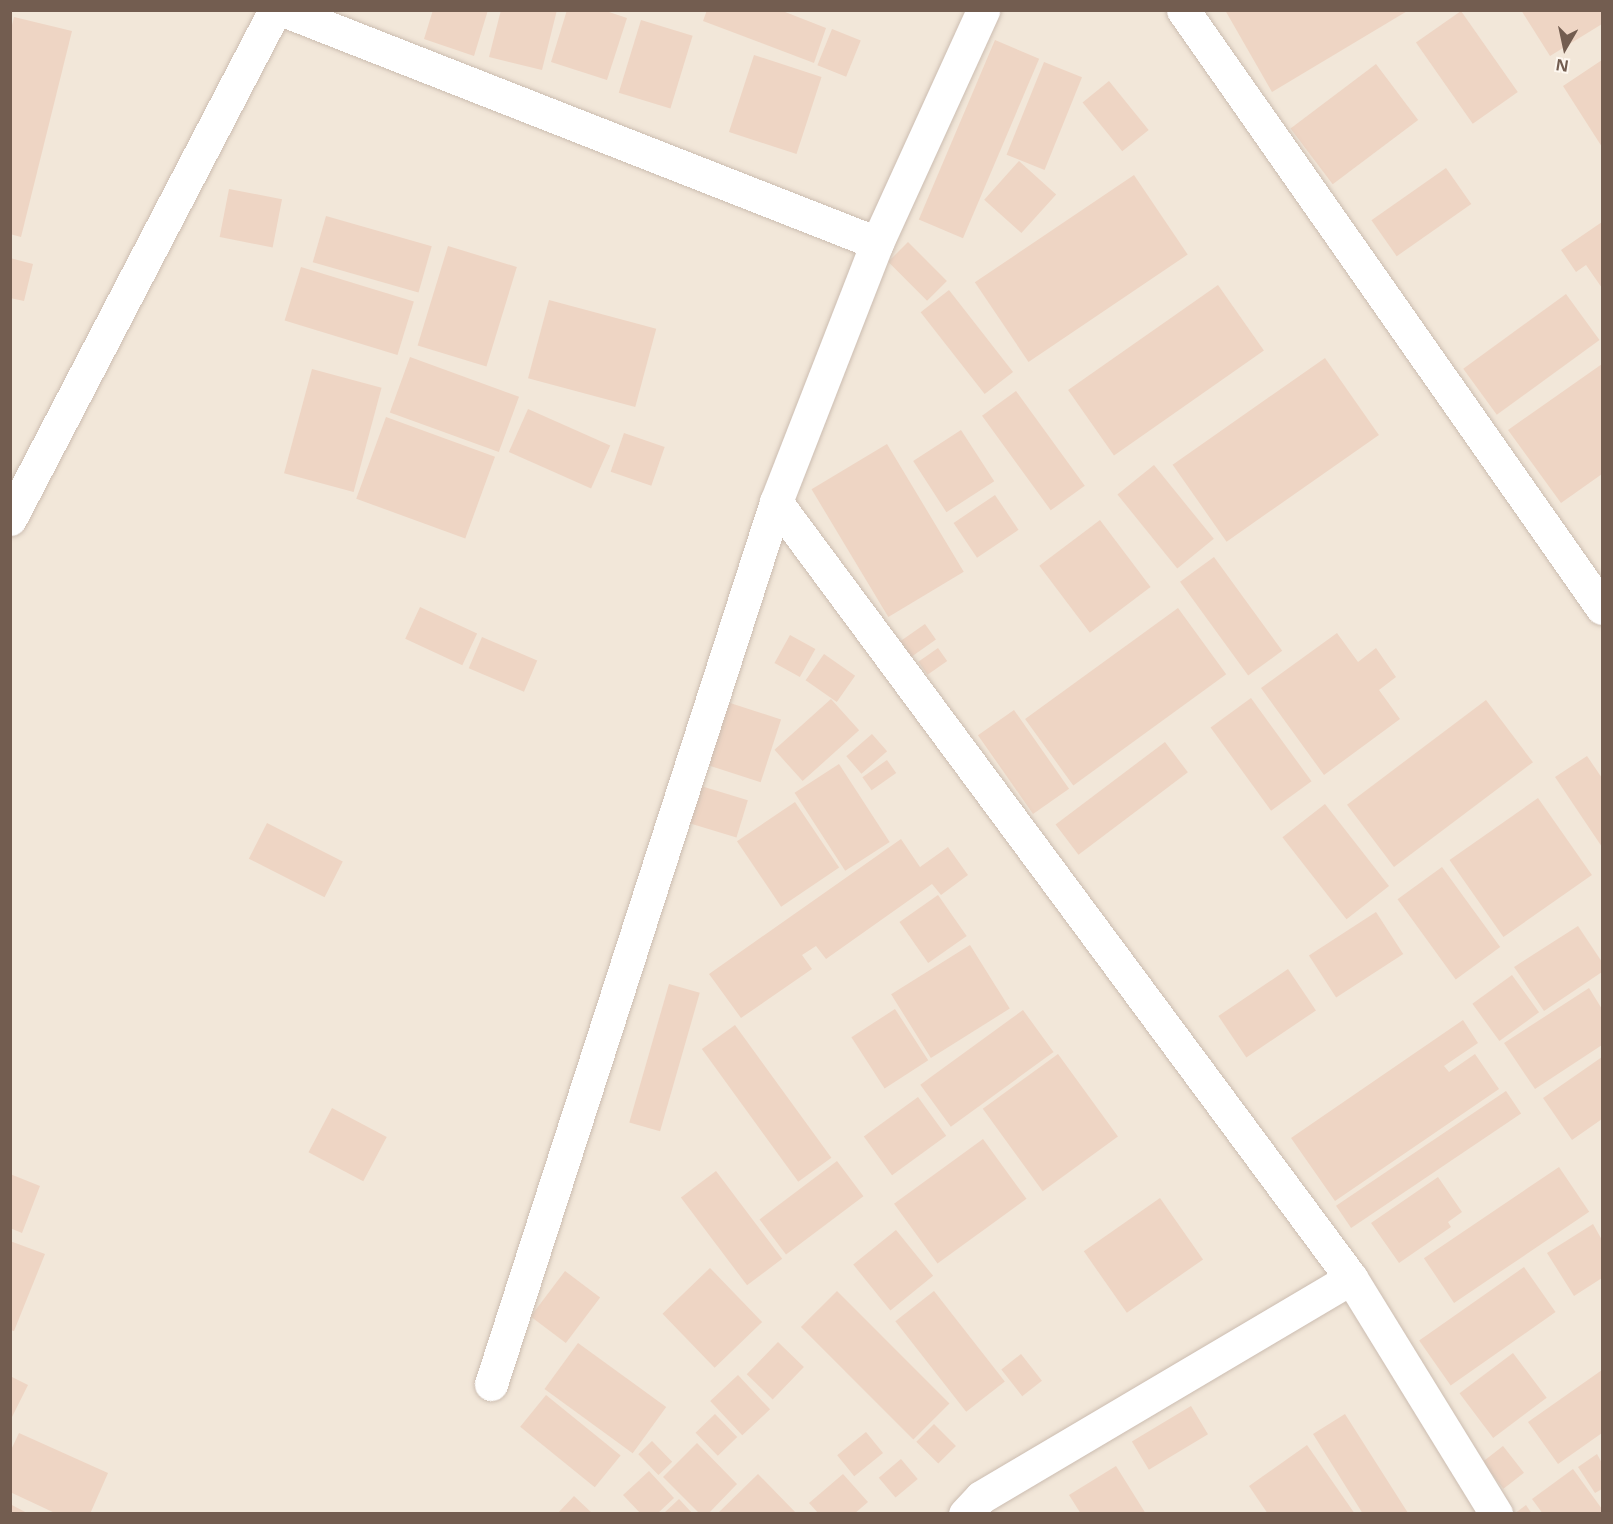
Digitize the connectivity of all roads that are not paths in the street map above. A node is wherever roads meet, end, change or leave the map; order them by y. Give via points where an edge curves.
1 (275, 10) edge
2 (283, 10) edge
3 (982, 10) edge
4 (1183, 10) edge
5 (877, 243) junction
6 (776, 502) junction
7 (10, 519) edge
8 (1602, 608) edge
9 (1351, 1278) junction
10 (491, 1384) dead end
11 (965, 1514) edge
12 (1496, 1514) edge

1 - 7 street
2 - 5 street
3 - 5 street
4 - 8 street
5 - 6 street
6 - 9 street
6 - 10 street
9 - 11 street via 981,1497
9 - 12 street

